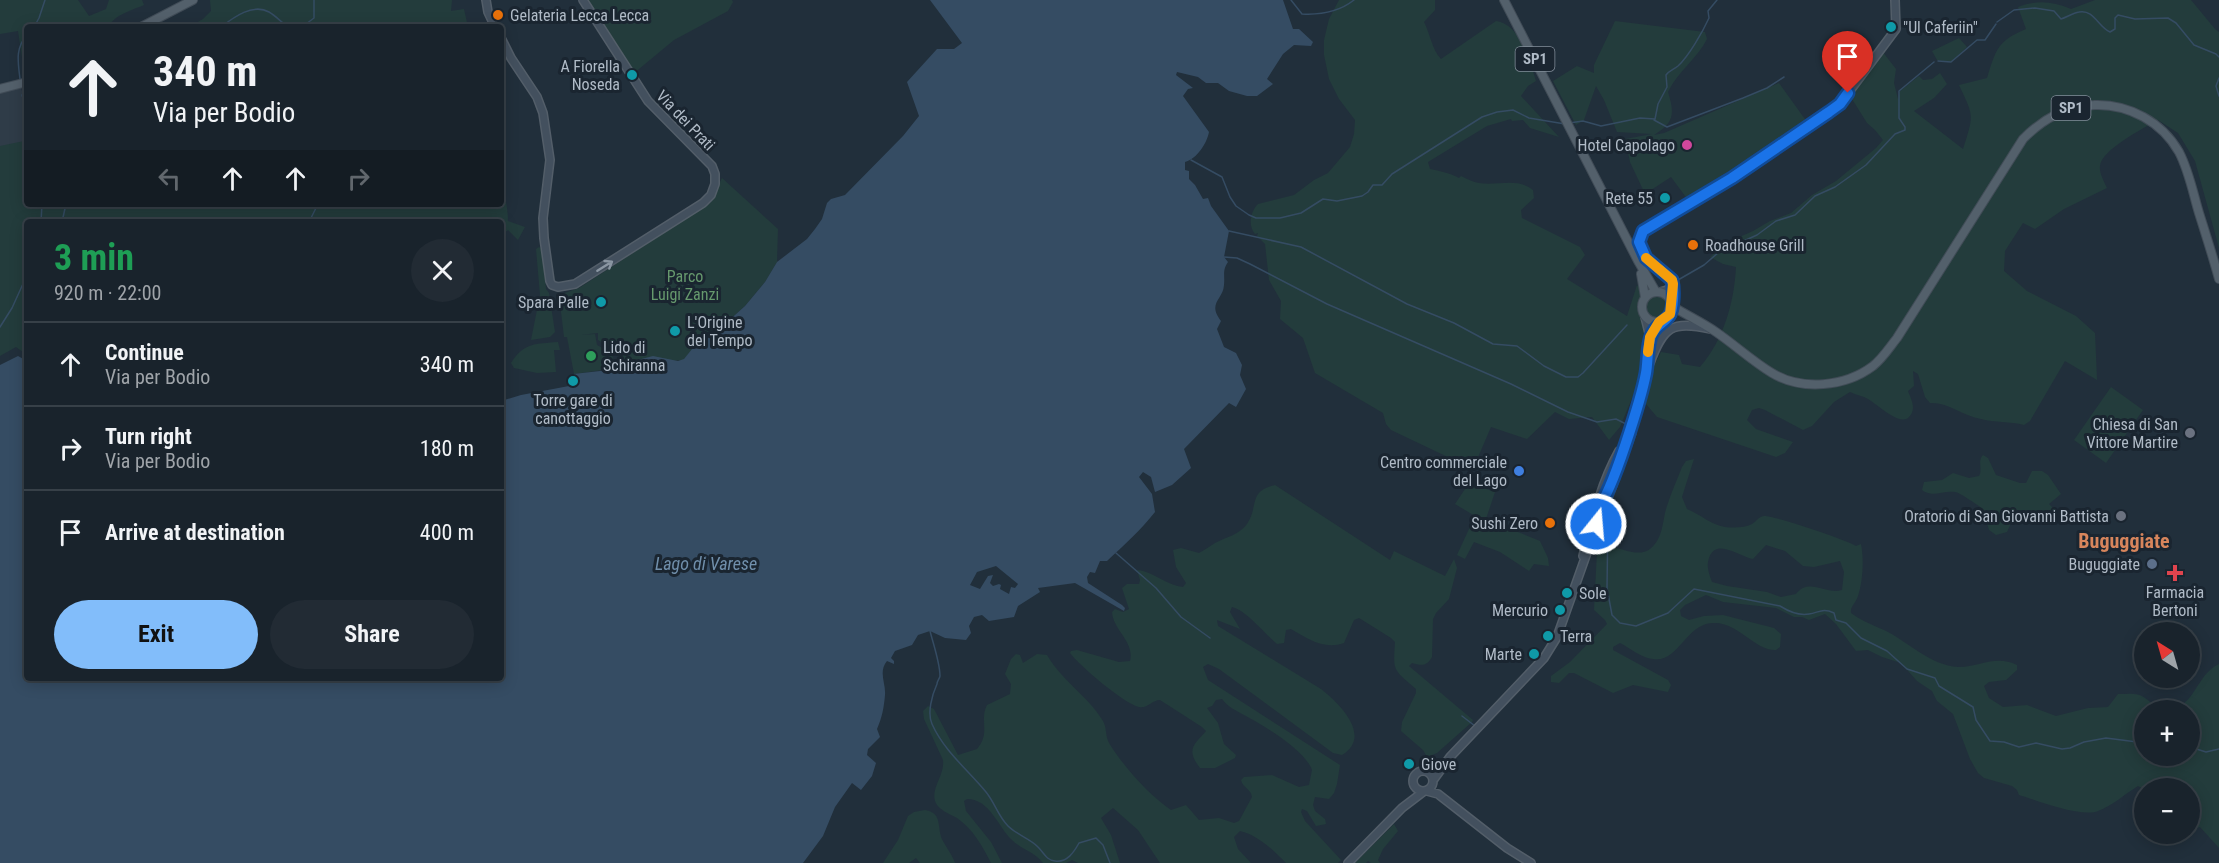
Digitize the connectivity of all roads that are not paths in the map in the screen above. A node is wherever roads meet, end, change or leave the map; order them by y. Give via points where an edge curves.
1 (193, 0) edge
2 (486, 0) edge
3 (583, 0) edge
4 (1504, 0) edge
5 (1895, 0) edge
6 (147, 24) edge
7 (494, 24) edge
8 (504, 43) edge
9 (24, 83) edge
10 (0, 89) edge
11 (1638, 261) junction
12 (2219, 279) edge
13 (1673, 284) junction
14 (1658, 292) junction
15 (1645, 297) junction
16 (1672, 304) junction
17 (1645, 317) junction
18 (1667, 318) junction
19 (1691, 318) junction
20 (1659, 322) junction
21 (1714, 330) junction
22 (1650, 337) junction
23 (1646, 373) junction
24 (1628, 435) junction
25 (1613, 480) junction
26 (1597, 508) junction
27 (1594, 536) junction
28 (1574, 594) junction
29 (1450, 757) junction
30 (1427, 771) junction
31 (1434, 781) junction
32 (1414, 785) junction
33 (1425, 791) junction
34 (1438, 794) junction
35 (1402, 808) junction
36 (1348, 863) edge
37 (1531, 863) edge

1 - 6 main road
2 - 7 street
8 -> 3 street, Via dei Prati via 542,108 550,160 544,224 548,268 552,285 570,285 708,199 714,189 715,174 709,163 648,102
4 - 11 main road, SP1
5 - 13 street via 1893,35 1840,104 1732,178 1643,231 1639,242 1646,258
9 - 10 main road
11 - 14 main road, SP1
11 - 15 main road, SP1
12 - 21 main road, SP1 via 2186,169 2168,137 2140,114 2105,104 2085,105 2050,116 2023,139 1897,338 1882,358 1861,374 1815,385 1794,382 1774,375
13 - 14 street
13 - 16 street
14 - 15 main road
14 - 16 main road, SP1
15 - 17 main road, SP1 via 1641,305
16 - 18 main road
16 - 19 main road, SP1
17 - 20 main road
17 - 22 street
18 - 19 main road, SP1
18 - 20 main road, SP1
19 - 21 main road, SP1
20 - 22 street
21 - 23 street via 1694,325 1673,327 1657,344
22 - 23 street
23 - 24 street
24 - 25 street
24 - 26 street via 1611,465
25 - 26 street
25 - 27 street
26 - 27 street
26 - 28 street
27 - 28 street
28 - 29 street via 1544,658
29 - 30 street
29 - 31 street
30 - 31 street
30 - 32 street via 1415,775
31 - 33 street
31 - 34 street
32 - 33 street
32 - 35 street
33 - 34 street
33 - 35 street
34 - 37 street
35 - 36 street

